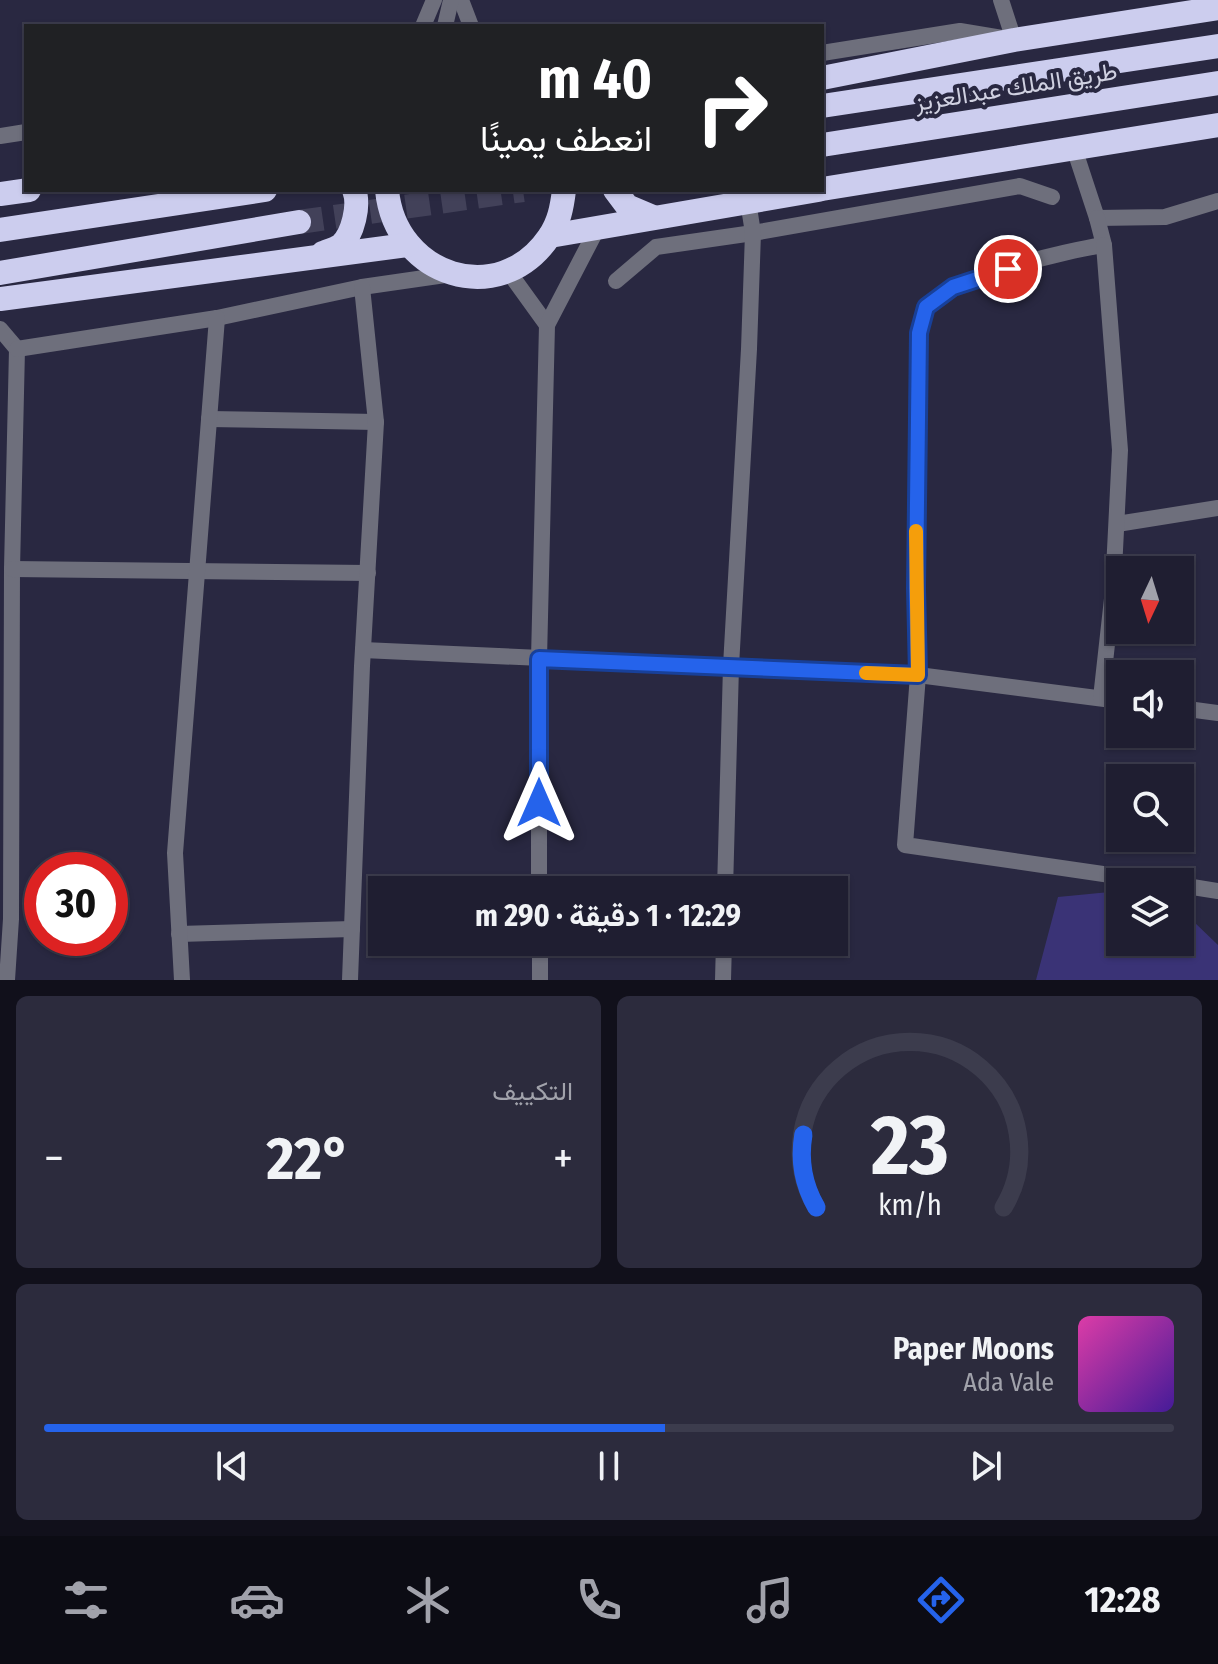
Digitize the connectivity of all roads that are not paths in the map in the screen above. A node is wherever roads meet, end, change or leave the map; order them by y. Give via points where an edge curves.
1 (434, 0) edge
2 (456, 0) edge
3 (1001, 0) edge
4 (1218, 8) edge
5 (424, 24) edge
6 (446, 24) edge
7 (459, 24) edge
8 (470, 24) edge
9 (1014, 40) junction
10 (1218, 46) edge
11 (824, 53) edge
12 (824, 78) edge
13 (1218, 83) edge
14 (824, 106) edge
15 (1218, 125) edge
16 (24, 132) edge
17 (0, 136) edge
18 (824, 145) edge
19 (1074, 148) junction
20 (824, 189) edge
21 (24, 191) edge
22 (252, 192) edge
23 (355, 192) edge
24 (387, 192) edge
25 (564, 192) edge
26 (616, 192) edge
27 (807, 192) edge
28 (0, 194) edge
29 (1052, 197) dead end
30 (748, 201) junction
31 (1218, 201) edge
32 (653, 217) junction
33 (1097, 218) junction
34 (299, 222) tunnel mouth
35 (598, 227) junction
36 (0, 230) edge
37 (753, 233) junction
38 (550, 236) junction
39 (407, 245) junction
40 (1104, 245) junction
41 (313, 257) junction
42 (508, 271) junction
43 (0, 273) edge
44 (453, 274) junction
45 (616, 281) dead end
46 (362, 287) junction
47 (0, 299) edge
48 (217, 318) junction
49 (547, 325) junction
50 (0, 329) edge
51 (17, 349) junction
52 (209, 419) junction
53 (376, 422) junction
54 (1218, 508) edge
55 (1117, 524) junction
56 (12, 569) junction
57 (197, 570) junction
58 (368, 573) junction
59 (363, 650) junction
60 (539, 659) junction
61 (731, 666) junction
62 (918, 675) junction
63 (1101, 698) junction
64 (1106, 699) edge
65 (1194, 710) edge
66 (1218, 713) edge
67 (1106, 874) edge
68 (539, 876) edge
69 (725, 876) edge
70 (1194, 887) edge
71 (1218, 891) edge
72 (352, 929) junction
73 (179, 934) junction
74 (540, 956) edge
75 (724, 956) edge
76 (7, 980) edge
77 (182, 980) edge
78 (350, 980) edge
79 (540, 980) edge
80 (723, 980) edge

1 - 5 street
2 - 6 street
2 - 7 street
2 - 8 street
3 - 9 street
4 - 9 highway
9 - 11 street via 960,31
9 - 12 highway
10 - 14 highway, طريق الملك عبدالعزيز
13 - 18 highway, طريق الملك عبدالعزيز
15 - 19 highway
16 - 17 street
19 - 20 highway
19 - 33 street
21 - 28 highway
22 - 36 highway
23 - 41 highway via 355,218 341,245
24 - 39 highway via 395,226
25 - 38 highway
26 - 32 highway via 627,206
27 - 30 highway
29 - 37 street via 1020,186
30 - 32 highway
30 - 37 street
31 - 33 street via 1165,217
32 - 35 highway
33 - 40 street
34 - 43 highway
35 - 38 highway
35 - 49 street
37 - 45 street via 656,247
37 - 61 street
38 - 42 highway
39 - 41 highway
39 - 44 highway via 428,263
40 - 55 street via 1120,450
40 - 62 street via 1063,251 953,287 926,307 919,333
41 - 47 highway
42 - 44 highway via 481,277
42 - 49 street
44 - 46 street
46 - 48 street
46 - 53 street
48 - 51 street
48 - 52 street
49 - 60 street
50 - 51 street
51 - 56 street
52 - 53 street
52 - 57 street
53 - 58 street
54 - 55 street
55 - 63 street
56 - 57 street
56 - 76 street
57 - 58 street
57 - 73 street via 175,853
58 - 59 street
59 - 60 street
59 - 72 street
60 - 61 street
60 - 68 street
61 - 62 street
61 - 69 street
62 - 63 street
62 - 67 street via 905,845
63 - 64 street
65 - 66 street
70 - 71 street
72 - 73 street
72 - 78 street
73 - 77 street
74 - 79 street
75 - 80 street

